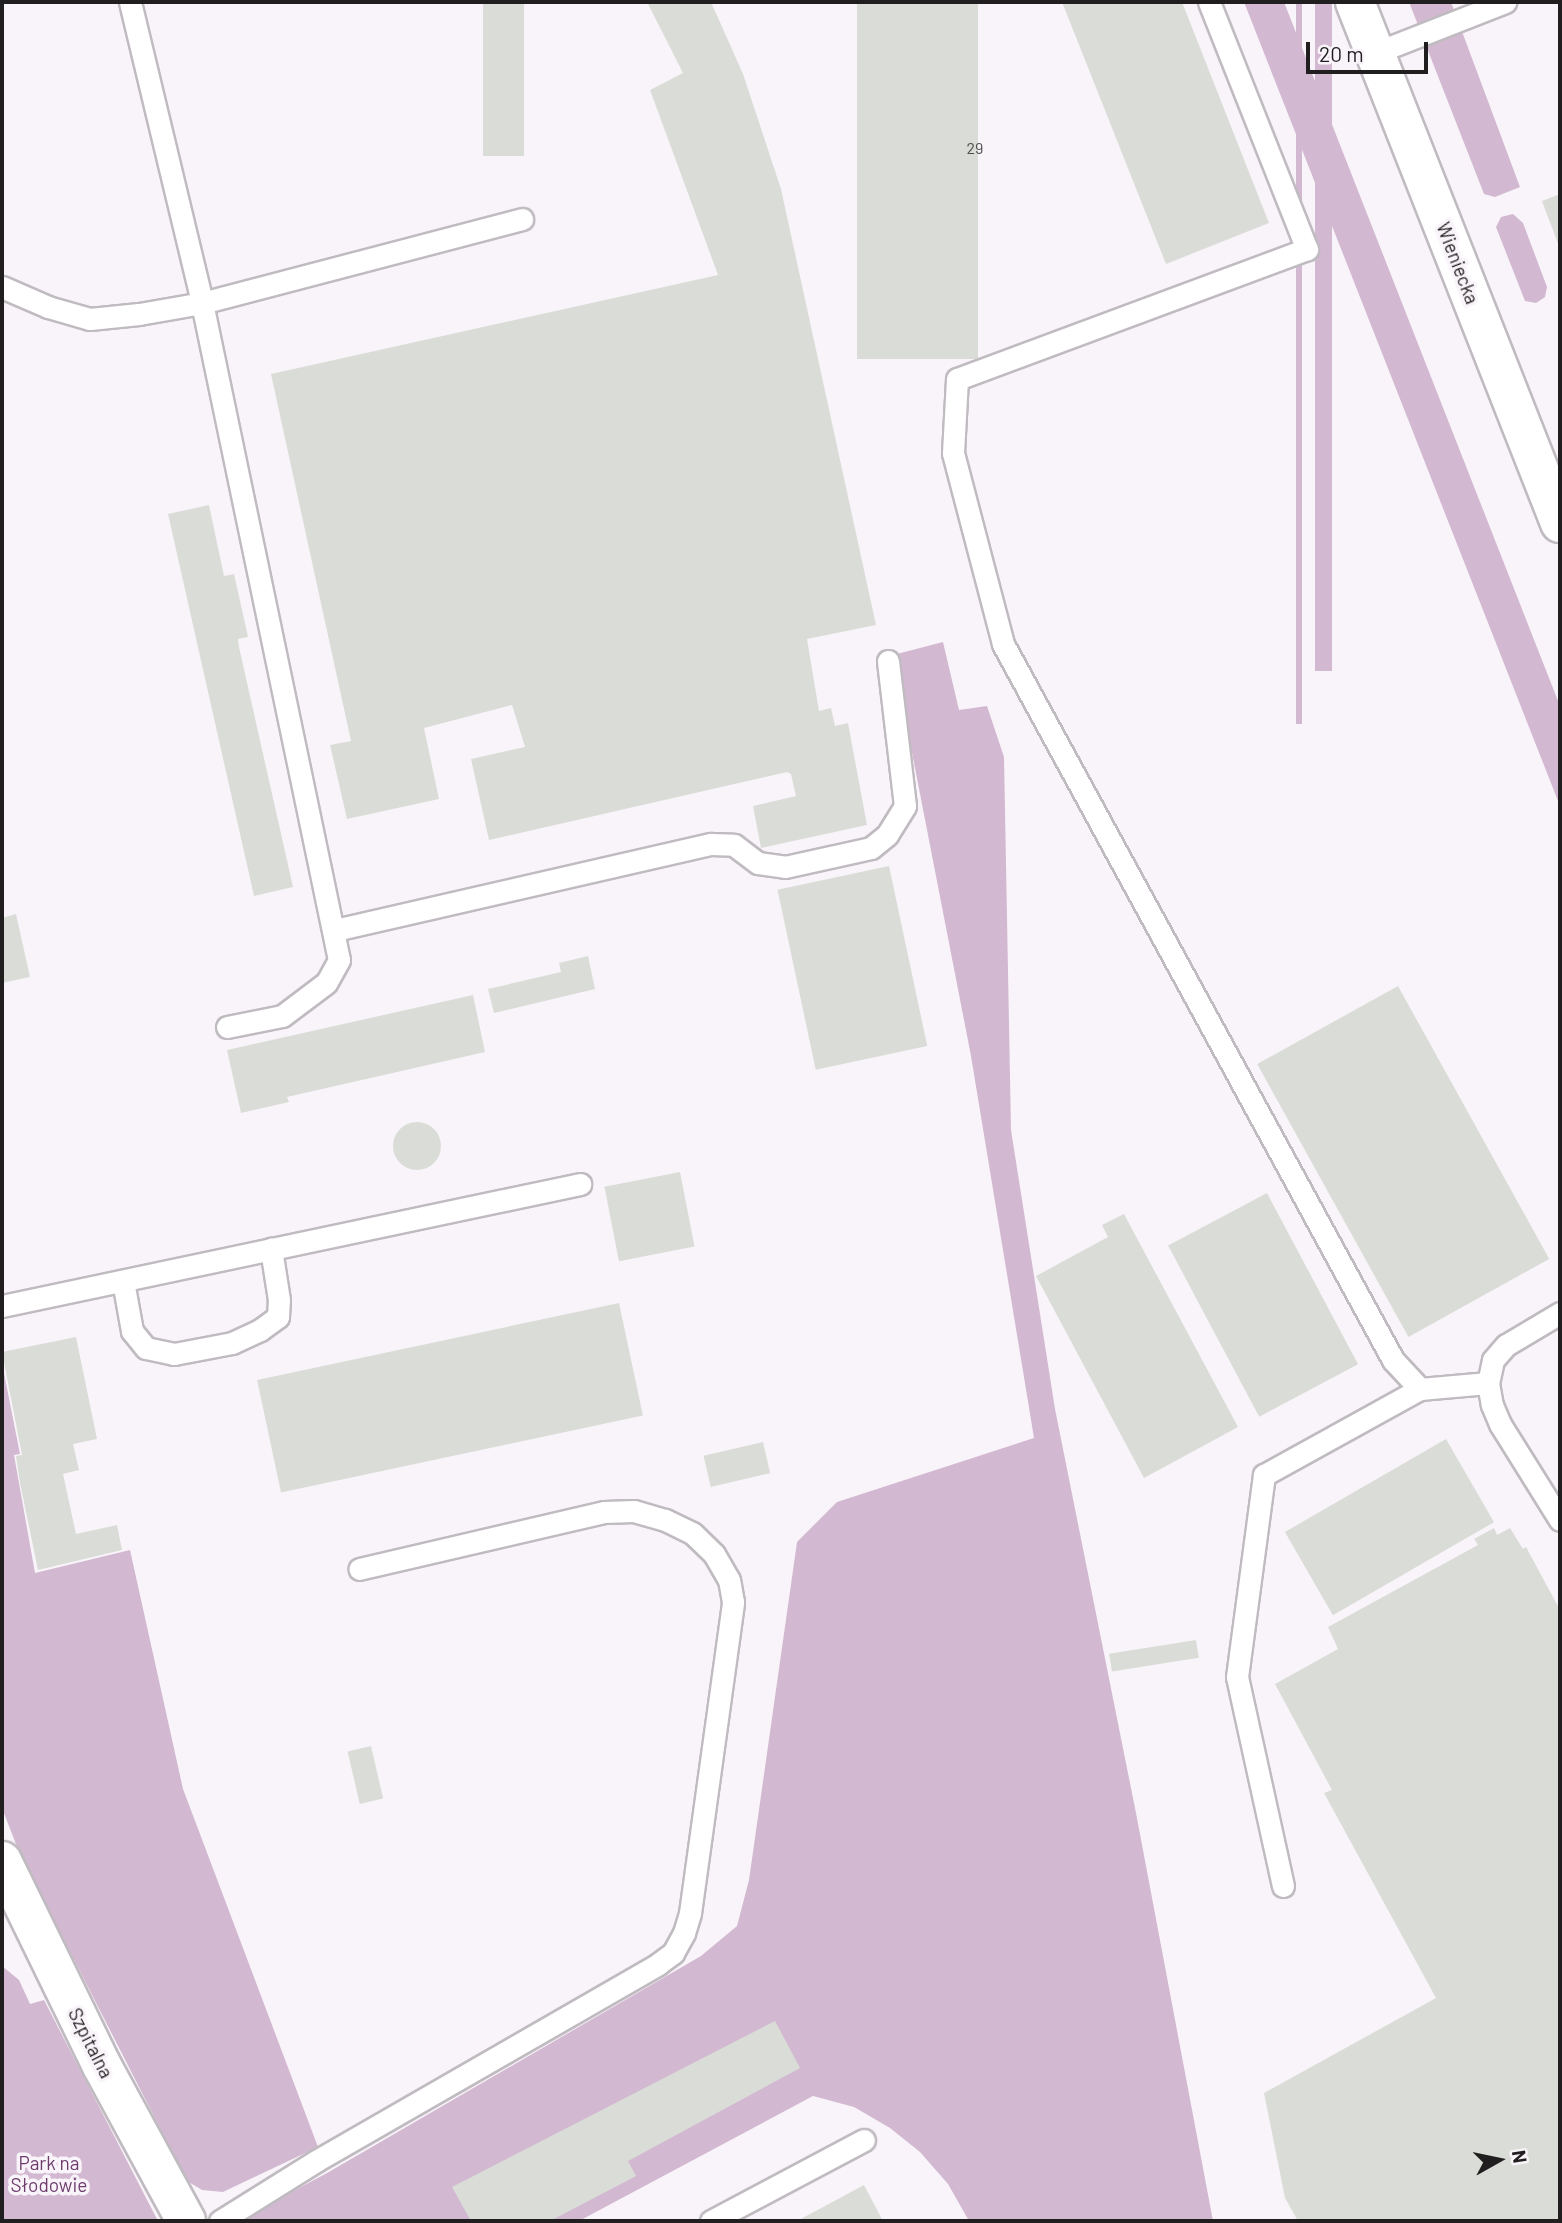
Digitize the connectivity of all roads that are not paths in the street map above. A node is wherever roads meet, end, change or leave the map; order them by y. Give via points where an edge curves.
1 (130, 2) edge
2 (1209, 2) edge
3 (1355, 2) edge
4 (1505, 2) edge
5 (1375, 53) junction
6 (522, 219) dead end
7 (2, 287) edge
8 (202, 303) junction
9 (1560, 523) edge
10 (888, 661) dead end
11 (335, 930) junction
12 (227, 1027) dead end
13 (580, 1184) dead end
14 (271, 1249) junction
15 (123, 1281) junction
16 (2, 1306) edge
17 (1560, 1313) edge
18 (1488, 1382) junction
19 (1420, 1389) junction
20 (1560, 1520) edge
21 (360, 1569) dead end
22 (2, 1861) edge
23 (1283, 1886) dead end
24 (864, 2140) dead end
25 (186, 2221) edge
26 (220, 2221) edge
27 (711, 2221) edge

1 - 8 lane
2 - 19 lane via 1307,249 957,379 953,453 1003,644 1393,1360
3 - 5 street, Wieniecka
4 - 5 lane
5 - 9 street, Wieniecka
6 - 8 lane
7 - 8 lane via 90,319
8 - 11 lane
10 - 11 lane via 905,806 887,835 871,848 785,867 758,863 734,845 711,845
11 - 12 lane via 339,960 326,983 282,1016
13 - 14 lane
14 - 15 lane
14 - 15 lane via 278,1317 232,1343 174,1354 146,1348 132,1331
15 - 16 lane
17 - 18 lane via 1506,1345 1493,1360
18 - 19 lane
18 - 20 lane via 1500,1424
19 - 23 lane via 1264,1475 1237,1677
21 - 26 lane via 604,1512 634,1511 666,1520 692,1533 713,1554 729,1580 733,1602 690,1913 673,1953 658,1964
22 - 25 street, Szpitalna via 102,2066
24 - 27 lane

